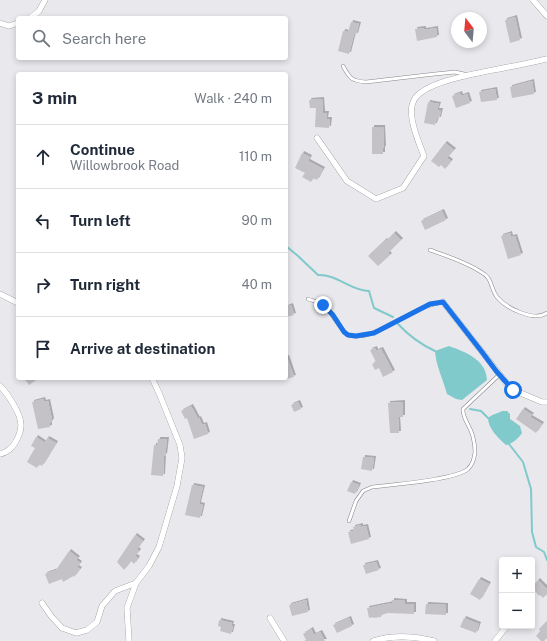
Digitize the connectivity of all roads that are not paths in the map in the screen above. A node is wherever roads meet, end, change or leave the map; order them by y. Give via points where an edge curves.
1 (45, 0) edge
2 (533, 0) edge
3 (33, 16) edge
4 (547, 16) edge
5 (0, 23) edge
6 (16, 24) edge
7 (547, 59) edge
8 (343, 66) dead end
9 (466, 75) junction
10 (317, 138) dead end
11 (430, 250) dead end
12 (0, 294) edge
13 (308, 299) dead end
14 (443, 302) joint
15 (16, 303) edge
16 (547, 313) edge
17 (499, 375) junction
18 (153, 380) edge
19 (0, 386) edge
20 (547, 402) edge
21 (0, 454) edge
22 (349, 521) dead end
23 (136, 583) junction
24 (42, 603) dead end
25 (270, 618) dead end
26 (504, 629) edge
27 (129, 641) edge
28 (284, 641) edge
29 (373, 641) edge
30 (434, 641) edge
31 (494, 641) edge

1 - 3 street via 40,11
2 - 4 street
5 - 6 street via 9,26
7 - 9 street
8 - 9 lane via 352,80 361,82 455,72
9 - 10 street via 427,88 414,100 412,124 424,156 403,188 376,199 347,181
11 - 16 lane via 481,271 488,277 498,298 523,314 540,316
12 - 15 street
13 - 14 lane via 323,305 344,332 356,336 374,333 430,304
14 - 17 street
17 - 20 street via 513,390
17 - 22 lane via 463,409 462,413 473,436 475,452 473,463 467,470 434,479 372,487 363,491 356,501
18 - 23 street via 180,445 182,458 178,486 159,547
19 - 21 street via 19,416 21,425 13,447
23 - 24 street via 115,591 102,606 97,622 87,630 76,633 62,628
23 - 27 street via 127,608
25 - 28 street
26 - 31 street
29 - 30 street via 409,637

